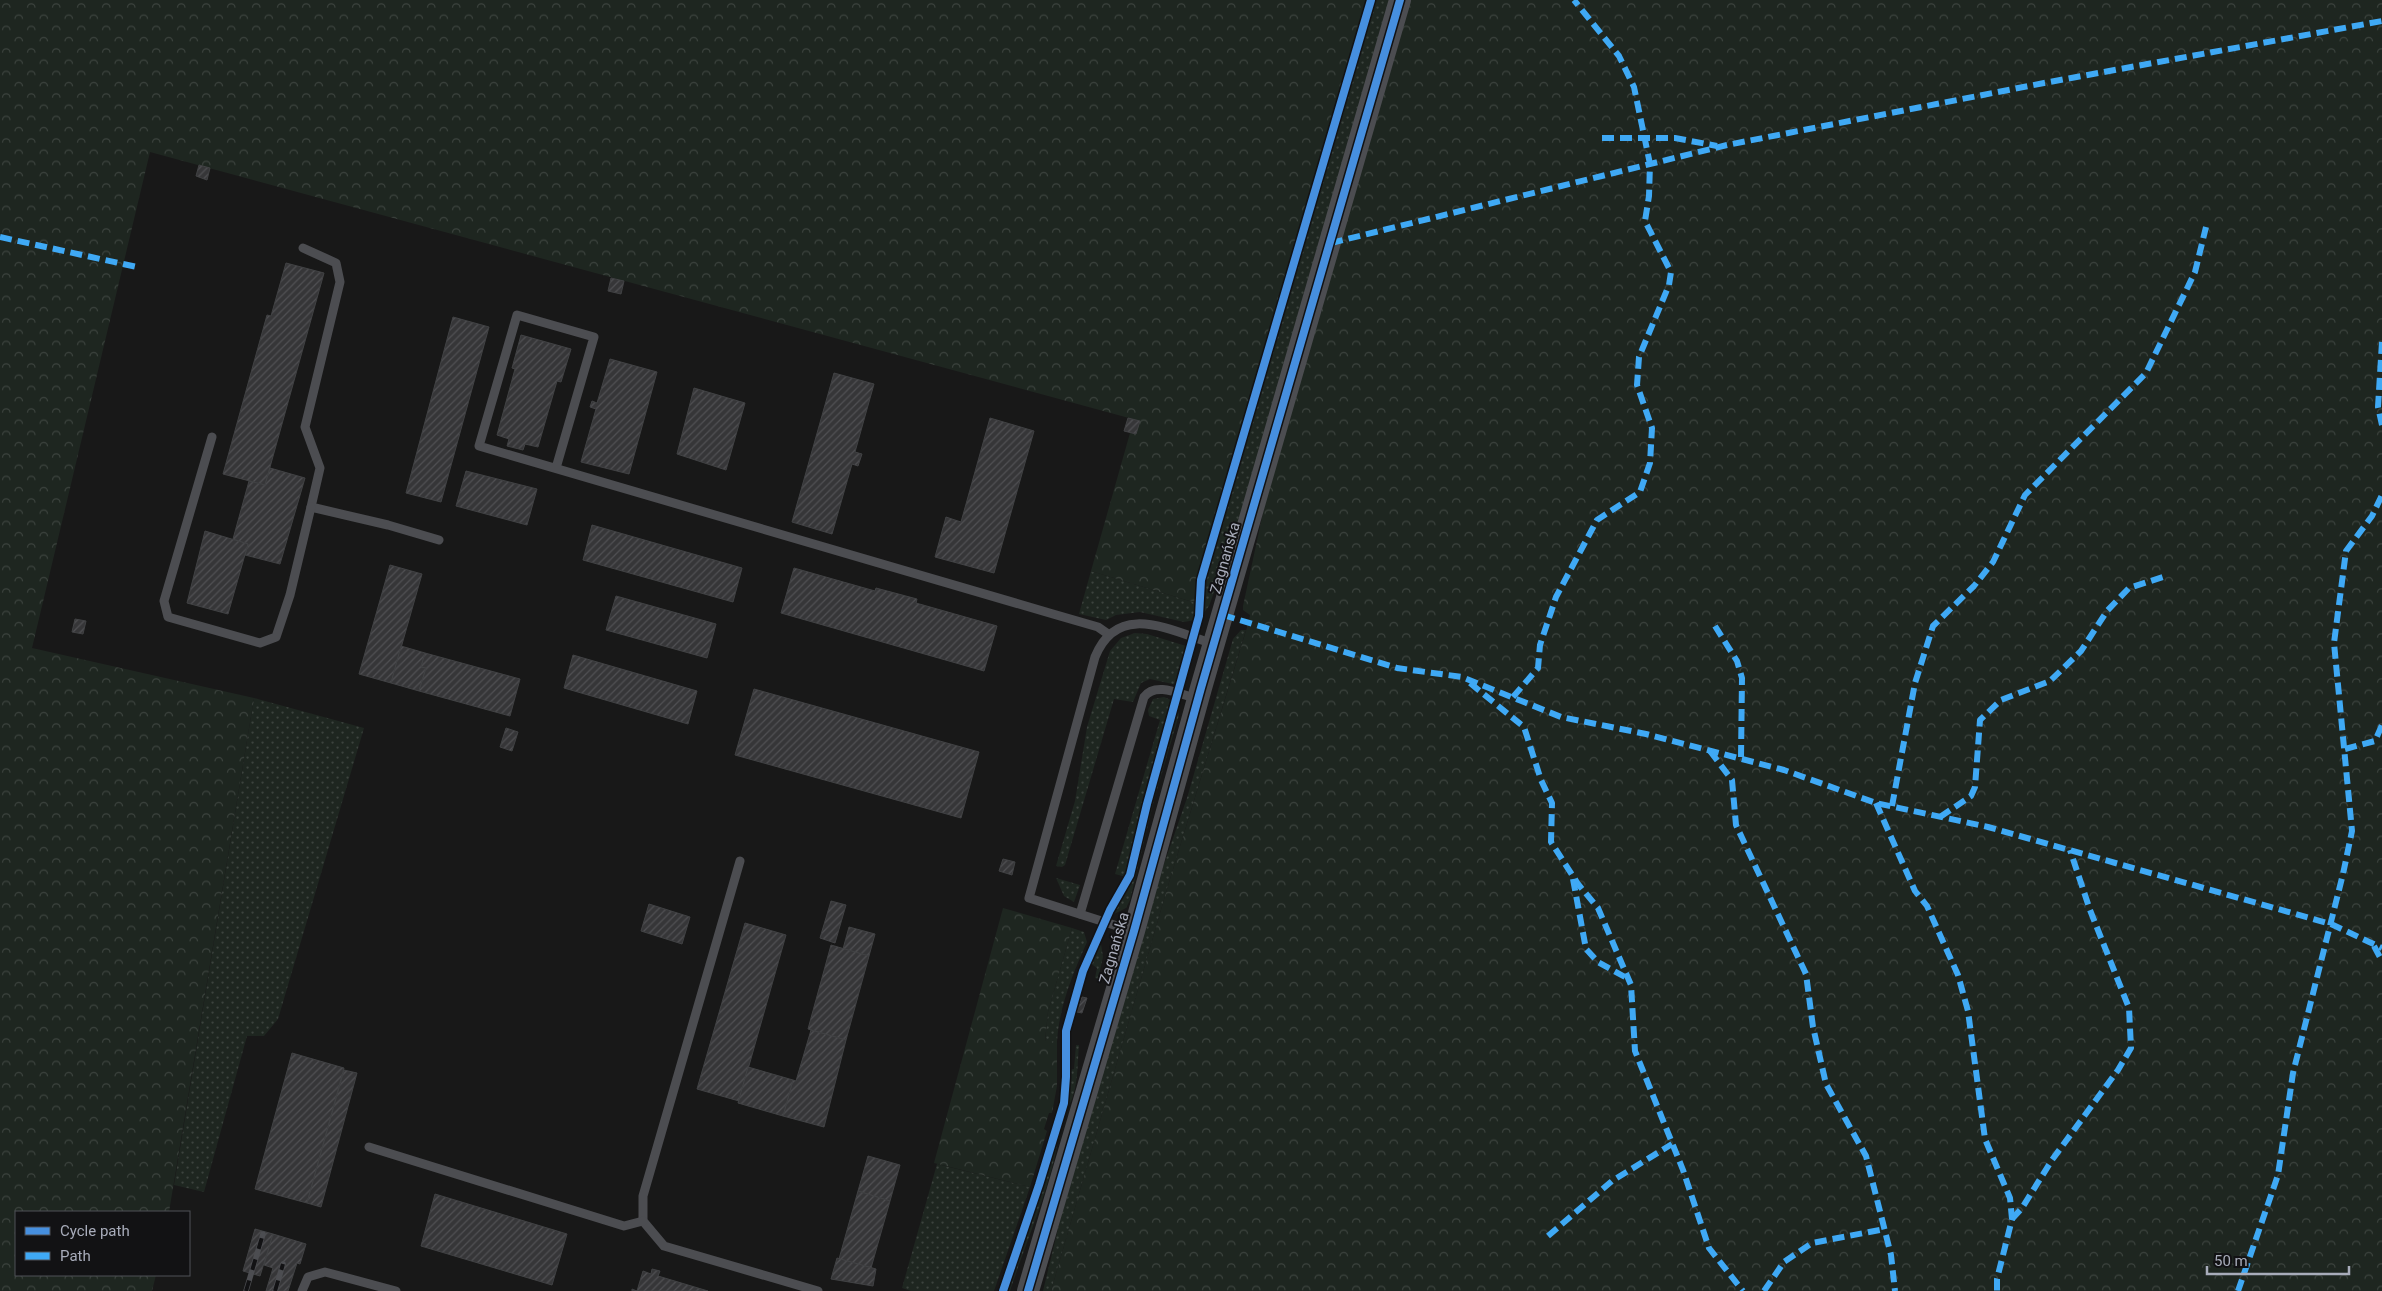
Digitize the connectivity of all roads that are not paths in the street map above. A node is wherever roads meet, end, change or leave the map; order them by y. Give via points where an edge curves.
1 (1400, 0) edge
2 (303, 248) dead end
3 (212, 437) dead end
4 (556, 468) junction
5 (311, 507) junction
6 (439, 540) dead end
7 (1108, 634) junction
8 (1214, 644) junction
9 (1198, 699) junction
10 (740, 861) dead end
11 (1080, 914) junction
12 (1134, 931) junction
13 (369, 1147) dead end
14 (643, 1221) junction
15 (302, 1291) edge
16 (396, 1291) edge
17 (818, 1291) edge
18 (1028, 1291) edge

1 - 8 street, Zagnańska
2 - 5 lane via 336,263 340,282 305,427 320,468
3 - 5 lane via 164,601 168,617 260,643 276,637 290,595
4 - 4 lane via 479,446 518,315 594,337
4 - 7 lane via 1098,627
5 - 6 lane
7 - 8 lane via 1125,625 1142,624
7 - 11 lane via 1095,657 1029,898
8 - 9 street, Zagnańska
9 - 11 lane via 1158,688 1144,697
9 - 12 street, Zagnańska
10 - 14 lane via 643,1196
11 - 12 lane
12 - 18 street, Zagnańska
13 - 14 lane via 624,1226
14 - 17 lane via 664,1246
15 - 16 lane via 308,1277 325,1272

